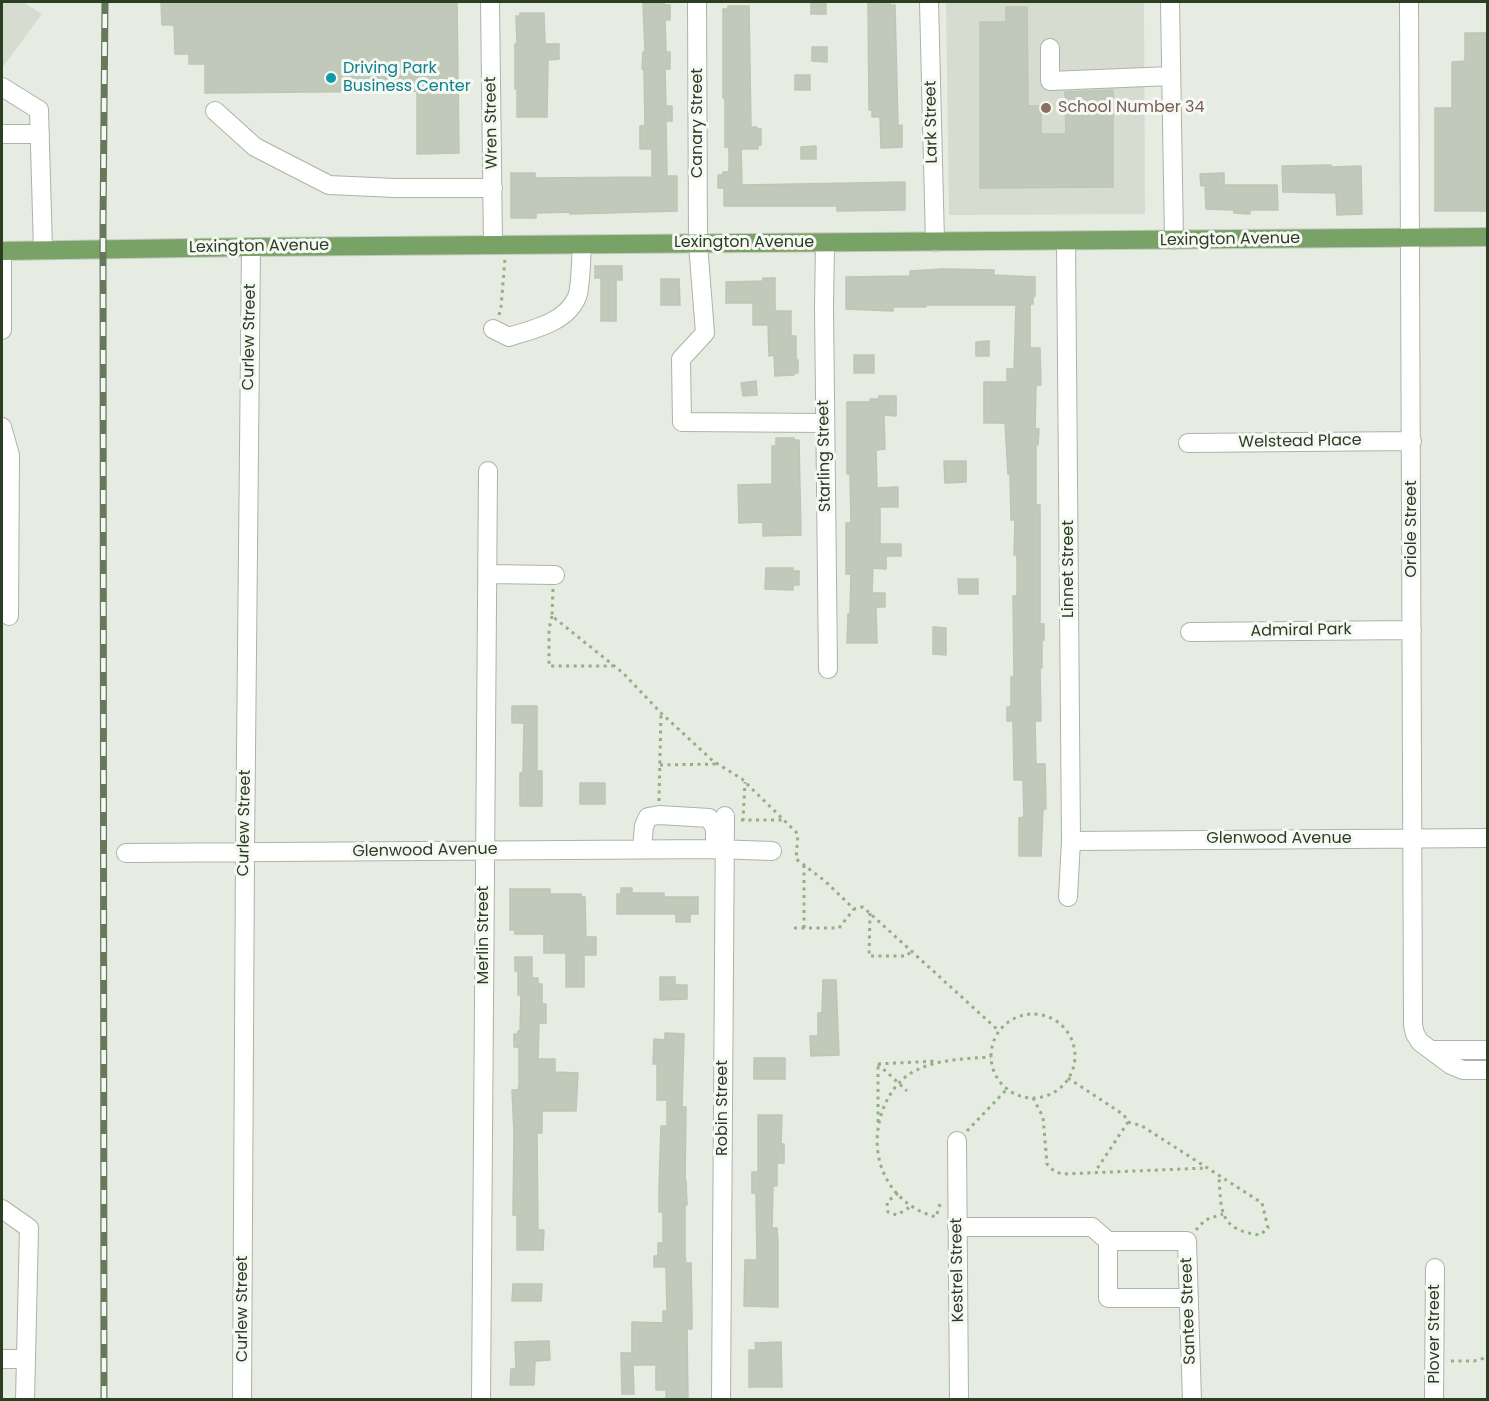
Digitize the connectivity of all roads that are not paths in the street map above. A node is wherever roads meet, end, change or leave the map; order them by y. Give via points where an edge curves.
1 (490, 2) edge
2 (697, 2) edge
3 (929, 2) edge
4 (1170, 2) edge
5 (1409, 2) edge
6 (1050, 48) dead end
7 (1171, 76) junction
8 (2, 87) edge
9 (215, 111) dead end
10 (2, 134) edge
11 (40, 134) junction
12 (493, 188) junction
13 (1488, 237) edge
14 (1411, 238) junction
15 (1174, 240) junction
16 (1066, 241) junction
17 (934, 242) junction
18 (825, 243) junction
19 (698, 244) junction
20 (500, 245) junction
21 (582, 245) junction
22 (251, 247) junction
23 (43, 250) junction
24 (2, 251) edge
25 (2, 330) edge
26 (494, 330) road end
27 (825, 423) junction
28 (2, 427) edge
29 (1412, 441) junction
30 (1188, 443) dead end
31 (488, 471) dead end
32 (487, 574) junction
33 (554, 575) road end
34 (9, 616) dead end
35 (1412, 630) junction
36 (1190, 632) dead end
37 (828, 669) dead end
38 (725, 816) road end
39 (1413, 838) junction
40 (1488, 838) edge
41 (1071, 841) junction
42 (642, 849) junction
43 (720, 849) junction
44 (485, 850) junction
45 (772, 851) dead end
46 (245, 852) junction
47 (126, 853) dead end
48 (1068, 897) dead end
49 (1431, 1050) junction
50 (1488, 1050) edge
51 (1488, 1070) edge
52 (957, 1141) road end
53 (2, 1209) edge
54 (957, 1227) junction
55 (1108, 1241) junction
56 (1435, 1269) dead end
57 (1189, 1298) junction
58 (2, 1359) edge
59 (26, 1359) junction
60 (25, 1400) edge
61 (242, 1400) edge
62 (481, 1400) edge
63 (721, 1400) edge
64 (959, 1400) edge
65 (1192, 1400) edge
66 (1434, 1400) edge

1 - 12 street, Wren Street
2 - 19 street, Canary Street
3 - 17 street, Lark Street
4 - 7 street
5 - 14 street, Oriole Street
6 - 7 street via 1050,81
7 - 15 street
8 - 11 street via 39,110
9 - 12 street via 255,147 329,185
10 - 11 street
11 - 23 street
12 - 20 street, Wren Street
13 - 14 main road, Lexington Avenue
14 - 15 main road, Lexington Avenue
14 - 29 street, Oriole Street
15 - 16 main road, Lexington Avenue
16 - 17 main road, Lexington Avenue
16 - 41 street, Linnet Street
17 - 18 main road, Lexington Avenue
18 - 19 main road, Lexington Avenue
18 - 27 street, Starling Street
19 - 21 main road, Lexington Avenue
19 - 27 street, Canary Street via 705,333 681,359 681,422
20 - 21 main road, Lexington Avenue
20 - 22 main road, Lexington Avenue
21 - 26 street via 578,296 566,313 543,326 509,337
22 - 23 main road, Lexington Avenue
22 - 46 street, Curlew Street
23 - 24 main road, Lexington Avenue
24 - 25 street
27 - 37 street, Starling Street
28 - 34 street via 10,455
29 - 30 street, Welstead Place
29 - 35 street, Oriole Street
31 - 32 street, Merlin Street
32 - 33 street
32 - 44 street, Merlin Street
35 - 36 street, Admiral Park
35 - 39 street, Oriole Street
38 - 43 street, Robin Street
39 - 40 street, Glenwood Avenue
39 - 41 street, Glenwood Avenue
39 - 49 street, Oriole Street via 1413,1025 1417,1038
41 - 48 street, Linnet Street
42 - 43 street, Glenwood Avenue
42 - 43 street via 648,817 659,815 709,818
42 - 44 street, Glenwood Avenue
43 - 45 street, Glenwood Avenue
43 - 63 street, Robin Street
44 - 46 street, Glenwood Avenue
44 - 62 street, Merlin Street
46 - 47 street, Glenwood Avenue
46 - 61 street, Curlew Street
49 - 50 street
49 - 51 street, Oriole Street via 1459,1070
52 - 54 street, Kestrel Street
53 - 59 street via 29,1228
54 - 55 street, Santee Street via 1092,1227
54 - 64 street, Kestrel Street
55 - 57 street, Santee Street via 1187,1241
55 - 57 street via 1108,1298
56 - 66 street, Plover Street
57 - 65 street, Santee Street
58 - 59 street
59 - 60 street

